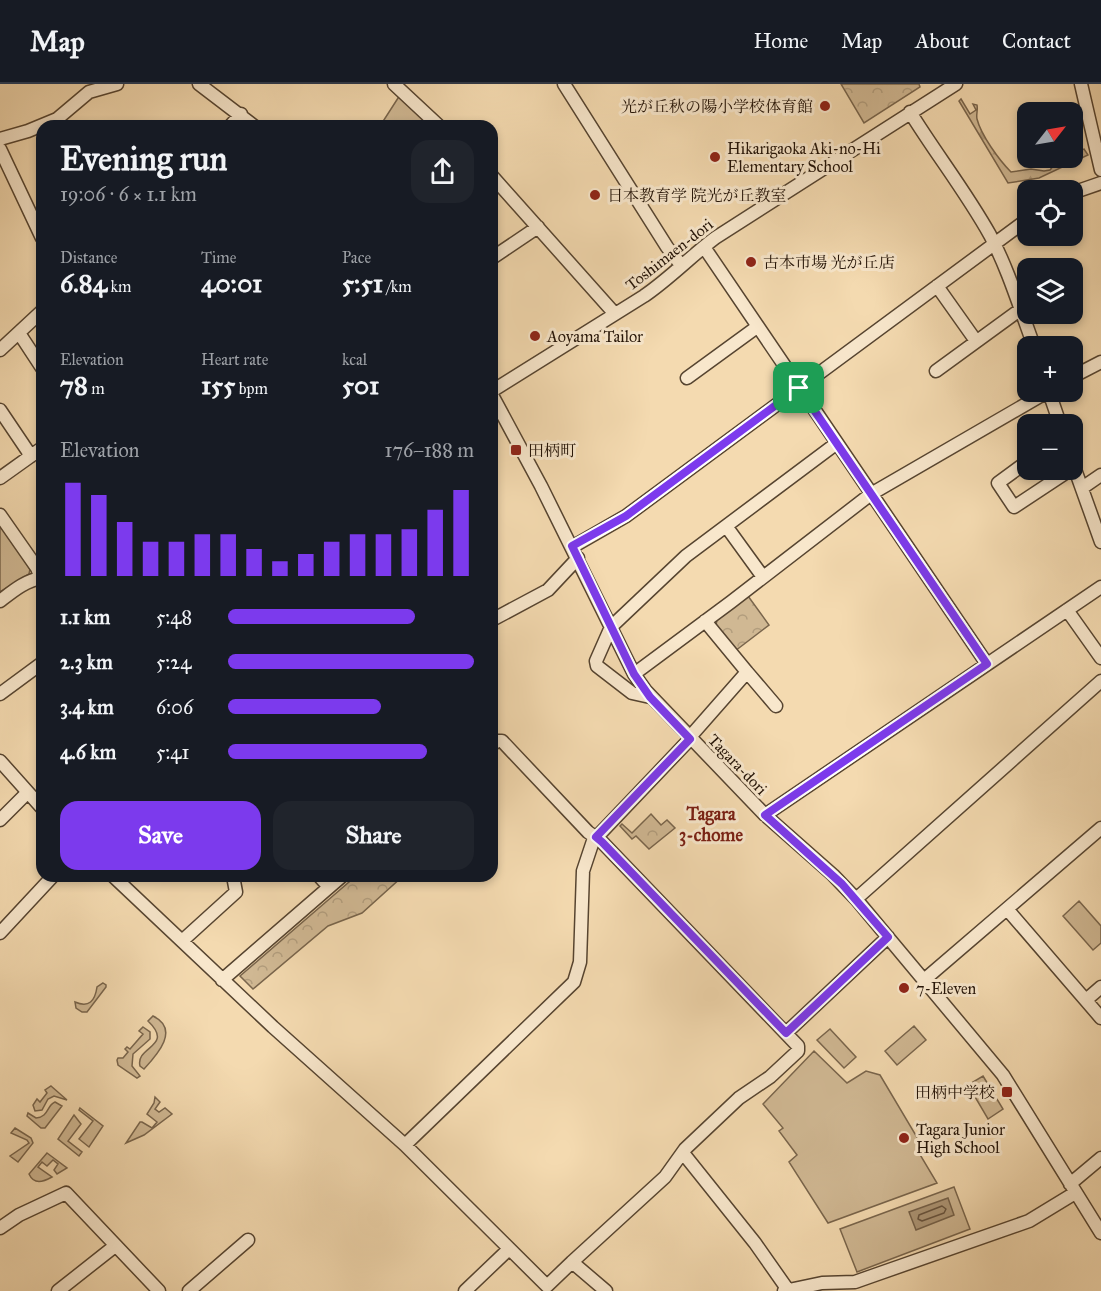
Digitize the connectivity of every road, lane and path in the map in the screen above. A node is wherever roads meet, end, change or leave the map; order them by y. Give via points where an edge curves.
1 (117, 84) edge
2 (199, 84) edge
3 (394, 84) edge
4 (564, 84) edge
5 (956, 84) edge
6 (1081, 84) edge
7 (910, 112) junction
8 (241, 114) junction
9 (60, 120) edge
10 (236, 120) edge
11 (248, 120) edge
12 (433, 120) edge
13 (36, 129) edge
14 (0, 139) edge
15 (0, 149) edge
16 (1101, 170) edge
17 (498, 183) edge
18 (1101, 183) edge
19 (1083, 189) edge
20 (36, 223) edge
21 (538, 227) junction
22 (1017, 227) edge
23 (993, 243) junction
24 (704, 247) junction
25 (498, 254) edge
26 (681, 265) junction
27 (937, 286) junction
28 (1017, 298) edge
29 (1017, 312) edge
30 (615, 314) junction
31 (36, 317) edge
32 (757, 327) junction
33 (19, 333) junction
34 (976, 342) junction
35 (0, 350) edge
36 (36, 359) edge
37 (1101, 362) edge
38 (936, 371) dead end
39 (1083, 372) edge
40 (687, 378) dead end
41 (799, 388) junction
42 (498, 389) edge
43 (1031, 402) edge
44 (498, 404) edge
45 (0, 410) edge
46 (837, 443) junction
47 (36, 452) edge
48 (31, 456) junction
49 (1017, 468) edge
50 (1101, 474) edge
51 (0, 478) edge
52 (1052, 480) edge
53 (1078, 480) edge
54 (1082, 488) junction
55 (871, 494) junction
56 (0, 515) edge
57 (726, 526) junction
58 (1101, 542) edge
59 (572, 546) junction
60 (578, 558) junction
61 (36, 567) edge
62 (763, 578) junction
63 (36, 579) edge
64 (1101, 587) edge
65 (0, 601) edge
66 (1067, 610) junction
67 (498, 617) edge
68 (705, 621) junction
69 (611, 627) junction
70 (1101, 658) edge
71 (987, 664) junction
72 (36, 667) edge
73 (747, 672) junction
74 (634, 674) junction
75 (1101, 681) edge
76 (3, 687) edge
77 (650, 697) junction
78 (776, 706) dead end
79 (690, 738) junction
80 (498, 741) edge
81 (0, 761) edge
82 (27, 793) junction
83 (36, 802) edge
84 (765, 815) junction
85 (0, 820) edge
86 (1101, 828) edge
87 (596, 837) junction
88 (47, 882) edge
89 (119, 882) edge
90 (235, 882) edge
91 (324, 882) edge
92 (335, 882) edge
93 (329, 887) junction
94 (856, 898) junction
95 (1007, 909) junction
96 (0, 933) edge
97 (888, 937) junction
98 (182, 941) junction
99 (222, 980) junction
100 (924, 980) junction
101 (1101, 987) edge
102 (1086, 1000) junction
103 (1101, 1018) edge
104 (786, 1033) junction
105 (405, 1145) junction
106 (683, 1153) junction
107 (1101, 1158) edge
108 (1073, 1189) junction
109 (0, 1228) edge
110 (1101, 1233) edge
111 (248, 1240) dead end
112 (115, 1246) junction
113 (509, 1249) junction
114 (572, 1262) junction
115 (545, 1289) edge
116 (58, 1291) edge
117 (159, 1291) edge
118 (189, 1291) edge
119 (465, 1291) edge
120 (606, 1291) edge
121 (786, 1291) edge

1 - 9 street via 89,92
2 - 8 street
3 - 12 street
4 - 26 street
5 - 7 street, Toshimaen-dori
6 - 16 street
7 - 23 street via 965,192
7 - 24 street, Toshimaen-dori
8 - 10 street
8 - 11 street
13 - 14 street
15 - 20 street
17 - 21 street
18 - 19 street
21 - 25 street
21 - 30 street
22 - 23 street
23 - 27 street
23 - 28 street
24 - 26 street, Toshimaen-dori
24 - 32 street
26 - 30 street, Toshimaen-dori via 662,284
27 - 34 street
27 - 41 street
29 - 34 street
30 - 42 street, Toshimaen-dori
31 - 33 street
32 - 40 street
32 - 41 street
33 - 35 street
33 - 36 street
34 - 38 street
37 - 39 street
41 - 46 street
41 - 59 street via 626,516
43 - 55 street
44 - 59 street, Tagara-dori
45 - 48 street
46 - 55 street
46 - 57 street
47 - 48 street
48 - 51 street
49 - 52 street via 998,483 1014,507
50 - 54 street
53 - 54 street
54 - 58 street
55 - 62 street
55 - 71 street
56 - 61 street
57 - 62 street
57 - 69 street via 686,556
59 - 60 street, Tagara-dori
60 - 67 street via 548,590
60 - 69 street, Tagara-dori
62 - 68 street
63 - 65 street
64 - 66 street
66 - 70 street
66 - 71 street
68 - 73 street
68 - 74 street
69 - 74 street, Tagara-dori
69 - 77 street via 597,666 632,693
71 - 84 street
72 - 76 street
73 - 78 street
73 - 79 street
74 - 77 street, Tagara-dori
75 - 94 street
77 - 79 street, Tagara-dori
79 - 84 street, Tagara-dori
79 - 87 street
80 - 87 street
81 - 82 street
82 - 83 street
82 - 85 street
84 - 94 street, Tagara-dori
86 - 95 street
87 - 104 street
87 - 105 street via 583,871 580,962 574,982
88 - 96 street
89 - 98 street
90 - 98 street via 236,892
91 - 93 street
92 - 93 street
93 - 99 street
94 - 97 street, Tagara-dori
95 - 100 street
95 - 102 street
97 - 100 street, Tagara-dori
97 - 104 street
98 - 99 street
99 - 105 street
100 - 108 street, Tagara-dori via 1003,1075
101 - 102 street
102 - 103 street
104 - 106 street via 798,1051 739,1098
105 - 113 street
106 - 114 street via 665,1177
106 - 121 street via 755,1243
107 - 108 street
108 - 110 street, Tagara-dori
108 - 121 street via 1029,1221 855,1282 822,1283
109 - 112 street via 66,1193
111 - 118 street
112 - 116 street
112 - 117 street
113 - 115 street
113 - 119 street
114 - 115 street
114 - 120 street

